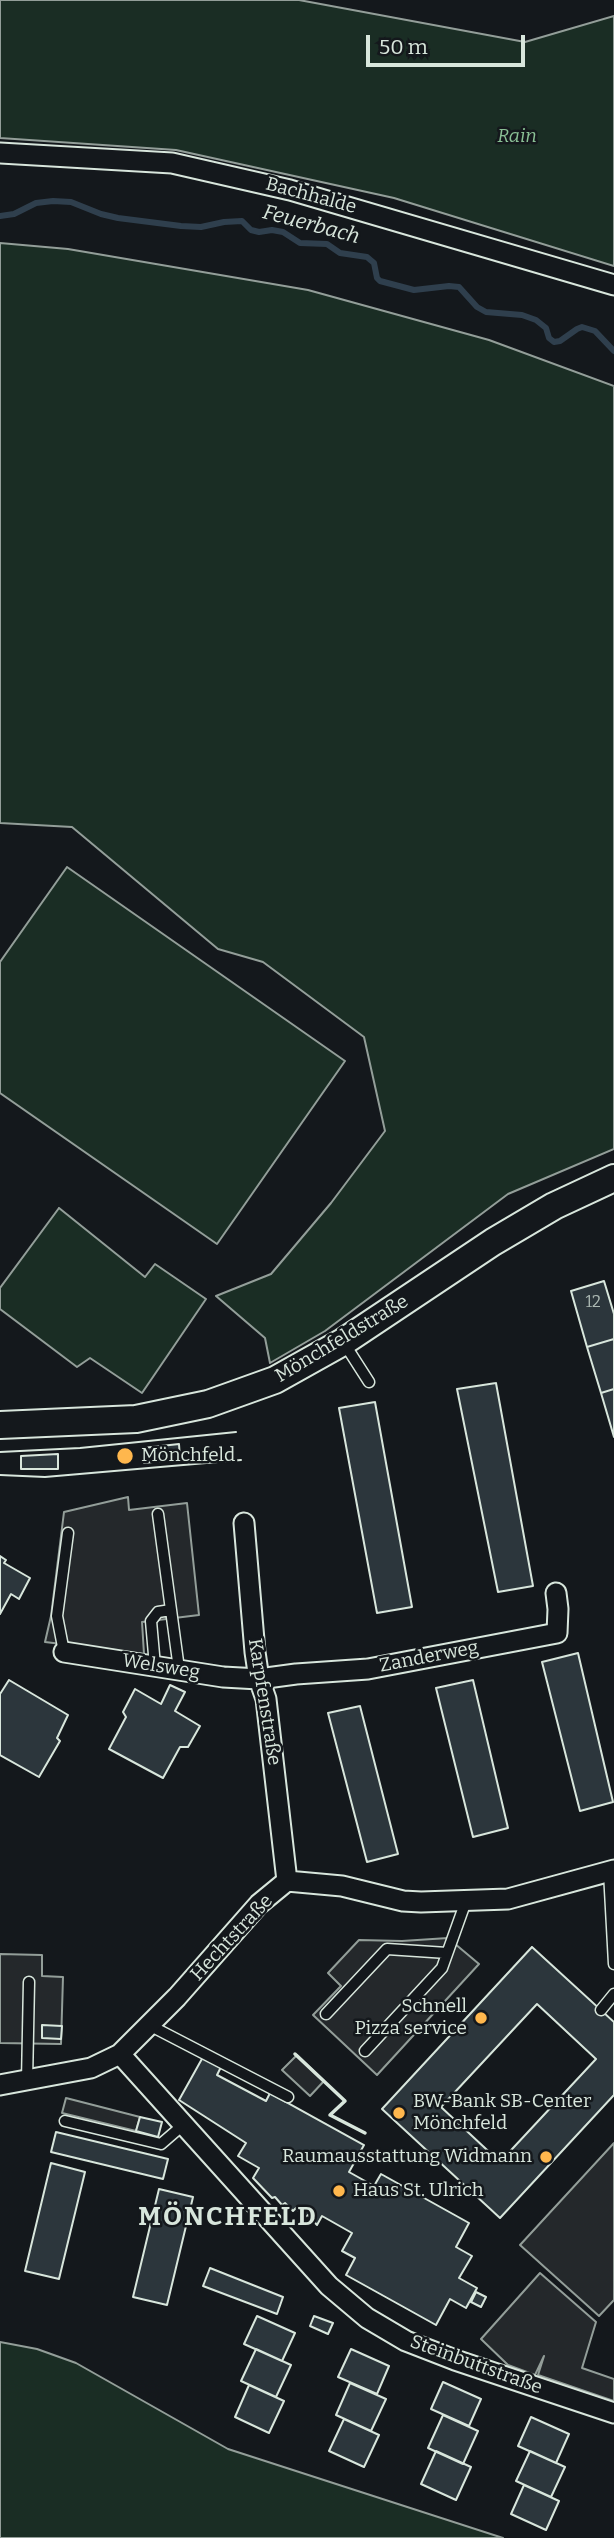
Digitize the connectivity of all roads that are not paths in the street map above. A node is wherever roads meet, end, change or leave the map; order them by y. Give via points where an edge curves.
1 (0, 153) edge
2 (614, 285) edge
3 (614, 1178) edge
4 (343, 1342) junction
5 (369, 1382) dead end
6 (0, 1425) edge
7 (158, 1514) dead end
8 (244, 1523) dead end
9 (68, 1533) dead end
10 (556, 1593) dead end
11 (171, 1610) junction
12 (64, 1652) joint
13 (155, 1666) junction
14 (179, 1669) junction
15 (259, 1679) junction
16 (611, 1871) edge
17 (287, 1881) junction
18 (466, 1900) junction
19 (613, 1924) edge
20 (447, 1953) junction
21 (614, 1964) edge
22 (29, 1982) dead end
23 (614, 1994) edge
24 (601, 2010) dead end
25 (326, 2014) dead end
26 (149, 2025) junction
27 (365, 2051) dead end
28 (120, 2054) junction
29 (27, 2081) junction
30 (0, 2085) edge
31 (288, 2097) dead end
32 (65, 2121) dead end
33 (183, 2125) junction
34 (614, 2413) edge

1 - 2 street, Bachhalde via 172,163 350,206
3 - 4 main road, Mönchfeldstraße via 493,1242
4 - 5 lane
4 - 6 main road, Mönchfeldstraße via 275,1380 174,1413 84,1423
7 - 11 lane
8 - 15 street, Karpfenstraße
9 - 12 lane via 57,1616
10 - 15 street, Zanderweg via 557,1633 368,1669
11 - 13 lane via 159,1612 151,1621
11 - 14 lane
12 - 13 street, Welsweg
13 - 14 street, Welsweg
14 - 15 street, Welsweg
15 - 17 street, Karpfenstraße via 266,1699
16 - 18 street, Hechtstraße via 508,1899
16 - 19 lane
17 - 18 street, Hechtstraße via 342,1886 403,1901
17 - 26 street, Hechtstraße via 259,1904
18 - 20 lane
19 - 21 lane
20 - 25 lane via 387,1950
20 - 27 lane via 442,1968
22 - 29 lane
23 - 24 lane
26 - 28 street, Hechtstraße
26 - 31 lane
28 - 29 street, Hechtstraße via 91,2068
28 - 33 street, Steinbuttstraße
29 - 30 street, Hechtstraße
32 - 33 lane via 161,2144
33 - 34 street, Steinbuttstraße via 329,2286 366,2318 406,2341 455,2360

